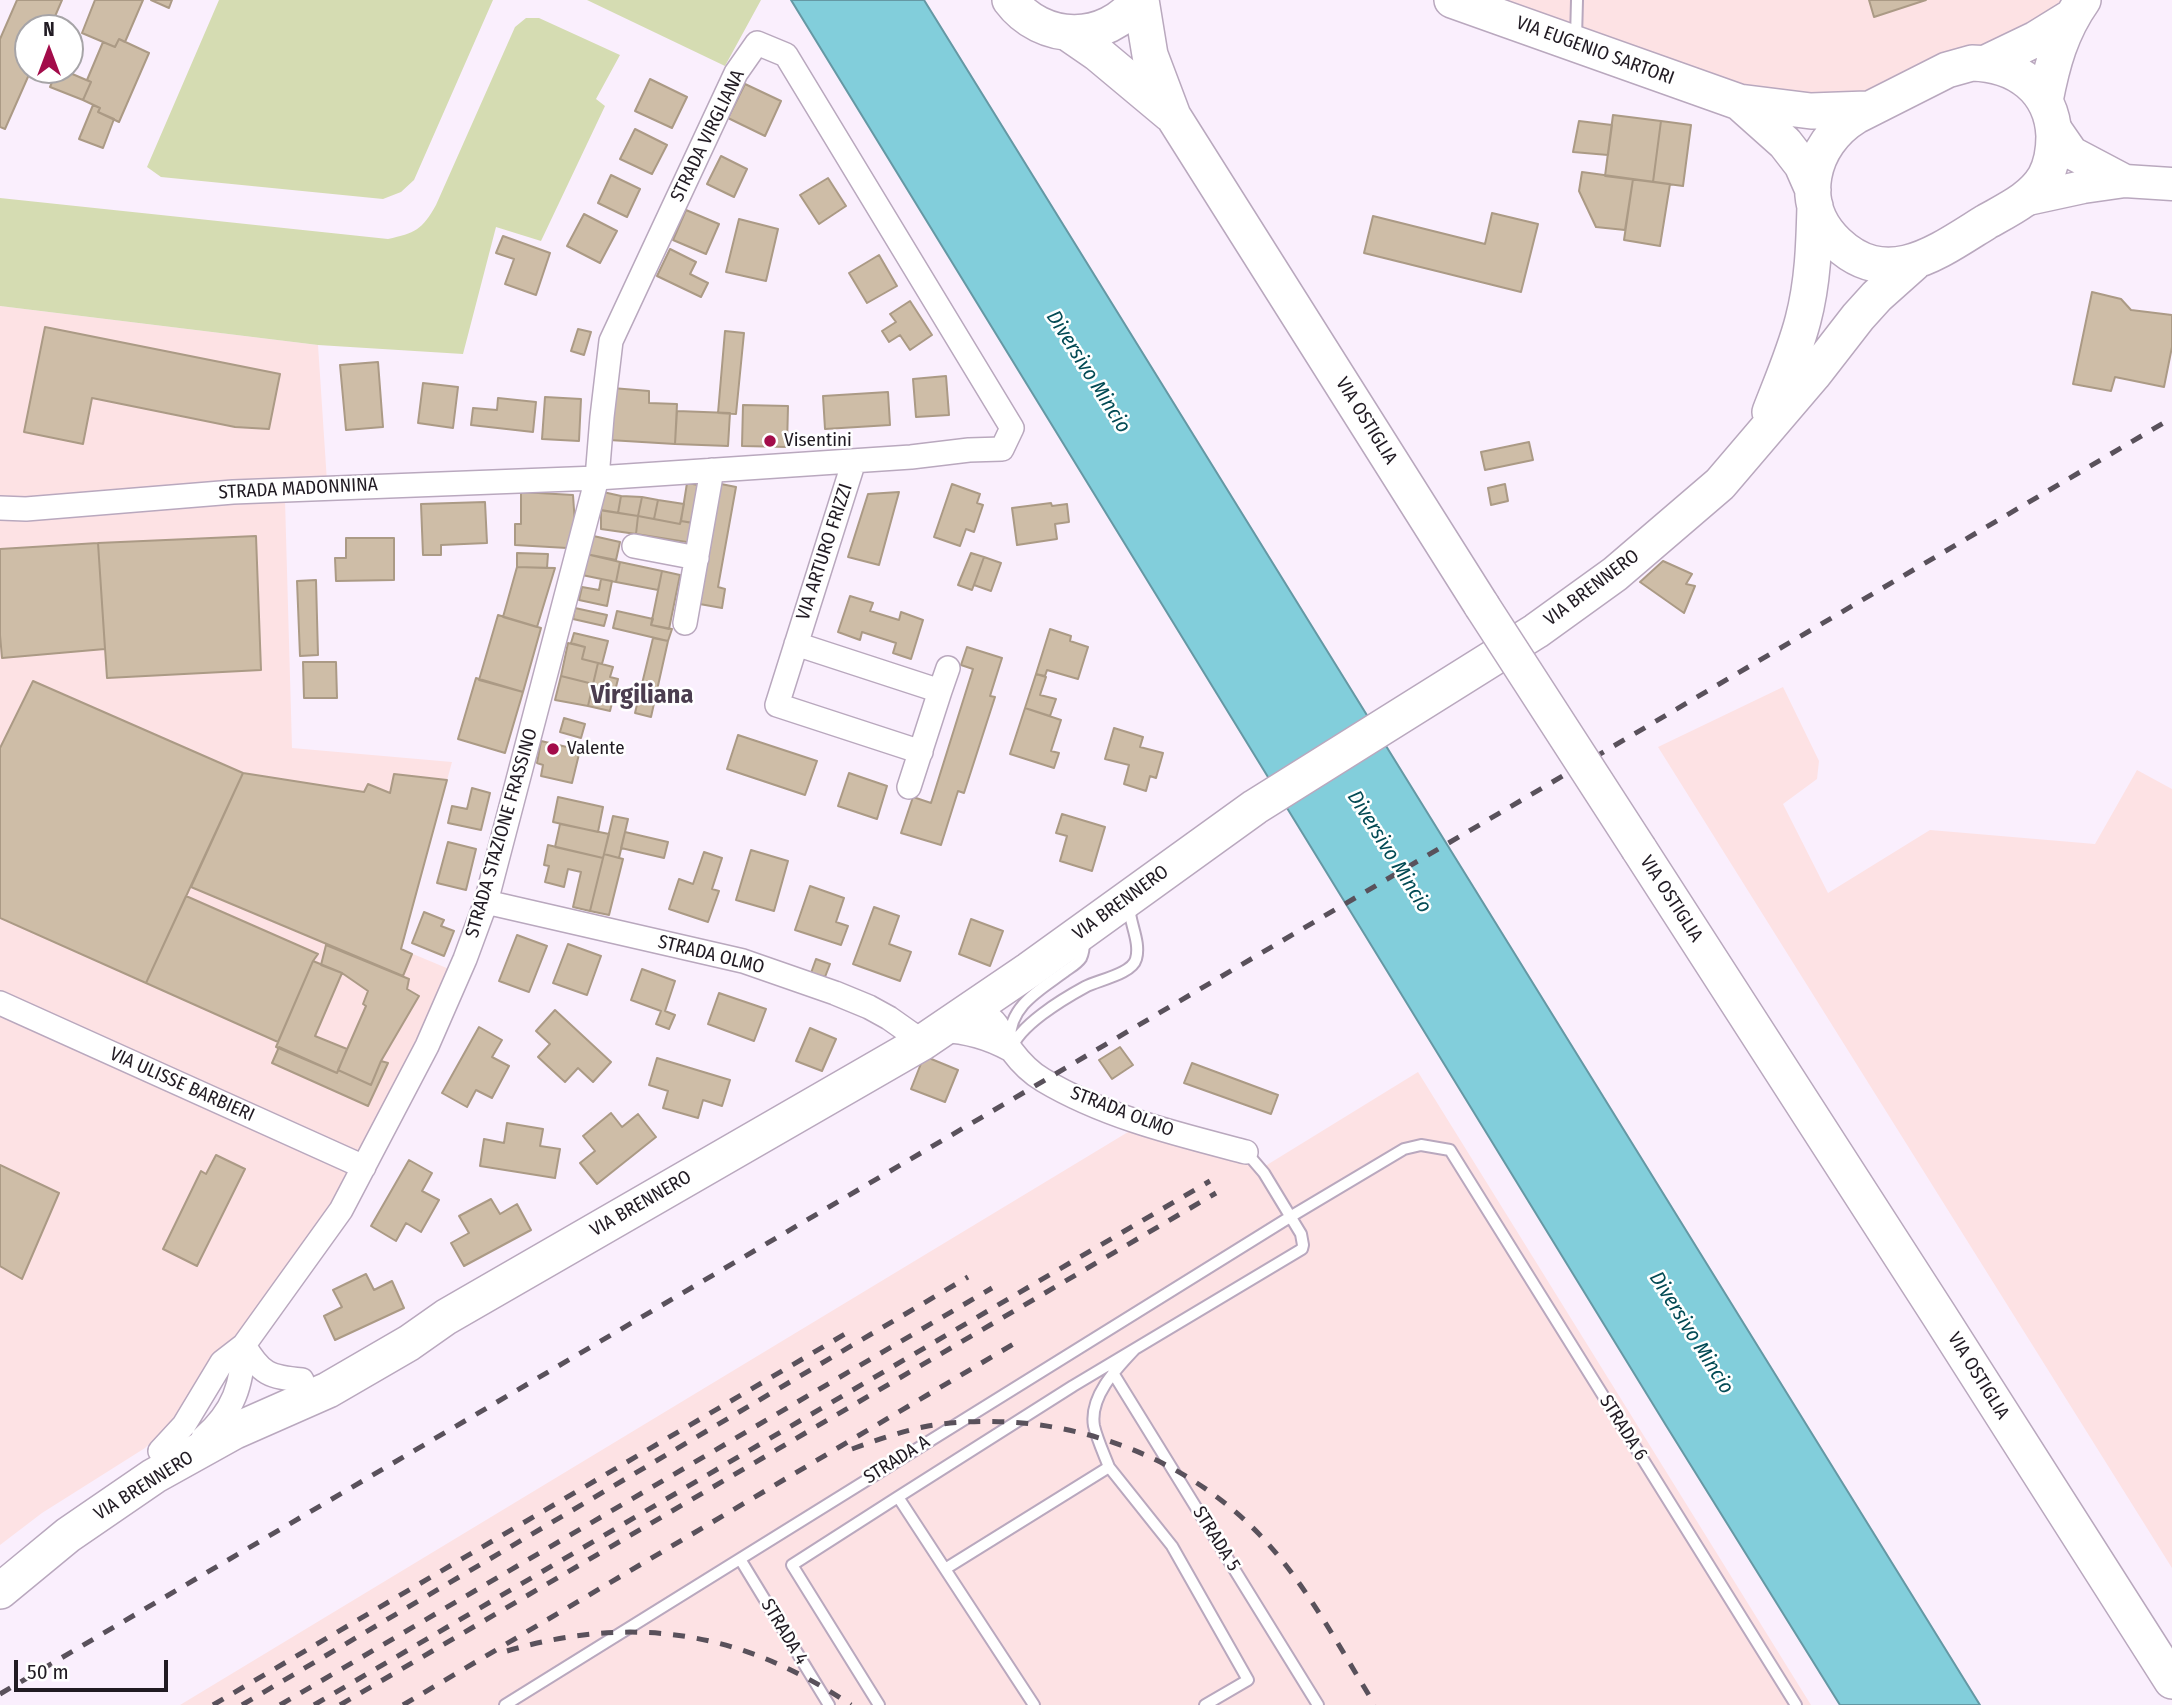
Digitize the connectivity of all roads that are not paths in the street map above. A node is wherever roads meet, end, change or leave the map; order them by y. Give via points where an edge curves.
1 (1010, 0) edge
2 (1139, 0) edge
3 (1452, 0) edge
4 (1577, 0) edge
5 (2076, 9) edge
6 (1068, 33) junction
7 (1576, 44) junction
8 (1986, 63) junction
9 (1739, 102) junction
10 (1871, 108) junction
11 (2049, 114) junction
12 (1173, 116) junction
13 (2125, 181) junction
14 (2172, 184) edge
15 (1814, 198) junction
16 (2023, 200) junction
17 (1914, 262) junction
18 (1012, 428) joint
19 (1760, 438) junction
20 (854, 461) junction
21 (712, 470) junction
22 (597, 478) junction
23 (0, 508) edge
24 (634, 546) dead end
25 (697, 558) junction
26 (685, 623) dead end
27 (796, 644) junction
28 (948, 668) dead end
29 (940, 691) junction
30 (921, 752) junction
31 (909, 788) dead end
32 (1132, 895) junction
33 (486, 902) junction
34 (1088, 928) junction
35 (0, 1003) edge
36 (944, 1028) junction
37 (1011, 1050) junction
38 (1450, 1150) joint
39 (1245, 1153) joint
40 (364, 1167) junction
41 (1290, 1217) junction
42 (446, 1317) junction
43 (244, 1345) junction
44 (1134, 1350) junction
45 (1113, 1373) junction
46 (214, 1375) junction
47 (302, 1380) junction
48 (241, 1419) junction
49 (160, 1451) junction
50 (1109, 1467) junction
51 (898, 1497) junction
52 (740, 1559) junction
53 (0, 1564) edge
54 (945, 1569) junction
55 (0, 1591) edge
56 (2162, 1643) edge
57 (2172, 1681) edge
58 (505, 1705) edge
59 (829, 1705) edge
60 (879, 1705) edge
61 (1034, 1705) edge
62 (1205, 1705) edge
63 (1318, 1705) edge
64 (1796, 1705) edge

1 - 6 main road via 1034,22
2 - 6 main road via 1102,28
2 - 12 main road, VIA OSTIGLIA via 1148,48
3 - 7 main road, VIA EUGENIO SARTORI
4 - 7 lane
5 - 8 main road via 2036,39
5 - 11 main road via 2054,57
6 - 12 main road, VIA OSTIGLIA
7 - 9 main road, VIA EUGENIO SARTORI
8 - 10 main road via 1947,70
8 - 11 main road via 2031,83
9 - 10 main road, VIA EUGENIO SARTORI via 1811,111
9 - 15 main road, VIA EUGENIO SARTORI via 1785,142 1802,165
10 - 15 main road via 1848,121 1828,141 1814,174
11 - 13 main road via 2072,153
11 - 16 main road via 2054,148 2048,171
12 - 56 main road, VIA OSTIGLIA, bridge via 1482,606 1924,1291
13 - 14 main road
13 - 16 main road
15 - 17 main road via 1827,232 1850,253 1885,265
15 - 19 main road, VIA BRENNERO via 1813,265 1804,317
16 - 17 main road
17 - 19 main road, VIA BRENNERO via 1877,296
18 - 20 street, STRADA MADONNINA via 1002,449
18 - 22 street, STRADA VIRGLIANA via 786,55 757,43 736,73 611,341
19 - 32 main road, VIA BRENNERO via 1720,484 1615,574 1536,631 1255,807
20 - 21 street, STRADA MADONNINA
20 - 27 street, VIA ARTURO FRIZZI
21 - 22 street, STRADA MADONNINA
21 - 25 street
22 - 23 street, STRADA MADONNINA via 233,492
22 - 33 street, STRADA STAZIONE FRASSINO
24 - 25 street
25 - 26 street
27 - 29 street, VIA ARTURO FRIZZI
27 - 30 street, VIA ARTURO FRIZZI via 776,705
28 - 29 street
29 - 30 street
30 - 31 street
32 - 34 main road, VIA BRENNERO
32 - 37 lane via 1129,906 1137,946 1131,967 1071,995 1024,1029
33 - 36 street, STRADA OLMO via 743,961 890,1018
33 - 40 street, STRADA STAZIONE FRASSINO via 427,1046
34 - 36 main road, VIA BRENNERO
34 - 37 lane via 1078,962 1017,1011 1009,1035
35 - 40 street, VIA ULISSE BARBIERI
36 - 37 street, STRADA OLMO via 983,1037
36 - 37 street, STRADA OLMO via 979,1013 996,1021
36 - 42 main road, VIA BRENNERO
37 - 39 street, STRADA OLMO via 1027,1069 1075,1096 1145,1124
38 - 41 lane, STRADA A via 1421,1145 1404,1149
38 - 64 lane, STRADA 6
39 - 41 lane via 1264,1173
40 - 43 street, STRADA STAZIONE FRASSINO via 341,1210
41 - 44 lane via 1301,1234 1302,1249
41 - 52 lane, STRADA A
42 - 47 main road, VIA BRENNERO
42 - 48 main road, VIA BRENNERO via 328,1390
43 - 46 street, STRADA STAZIONE FRASSINO via 222,1362
43 - 47 street via 255,1364 275,1378
43 - 48 street via 237,1393
44 - 45 lane
44 - 51 lane
45 - 50 lane via 1094,1412 1094,1426
45 - 63 lane, STRADA 5
46 - 48 street via 214,1396
46 - 49 street, STRADA STAZIONE FRASSINO via 184,1424
47 - 48 main road, VIA BRENNERO
48 - 49 main road, VIA BRENNERO
48 - 55 main road, VIA BRENNERO via 68,1535
49 - 53 main road, VIA BRENNERO
50 - 54 lane
50 - 62 lane via 1172,1546 1248,1680
51 - 54 lane
51 - 60 lane via 792,1565
52 - 58 lane, STRADA A
52 - 59 lane, STRADA 4
54 - 61 lane
56 - 57 main road, VIA OSTIGLIA

